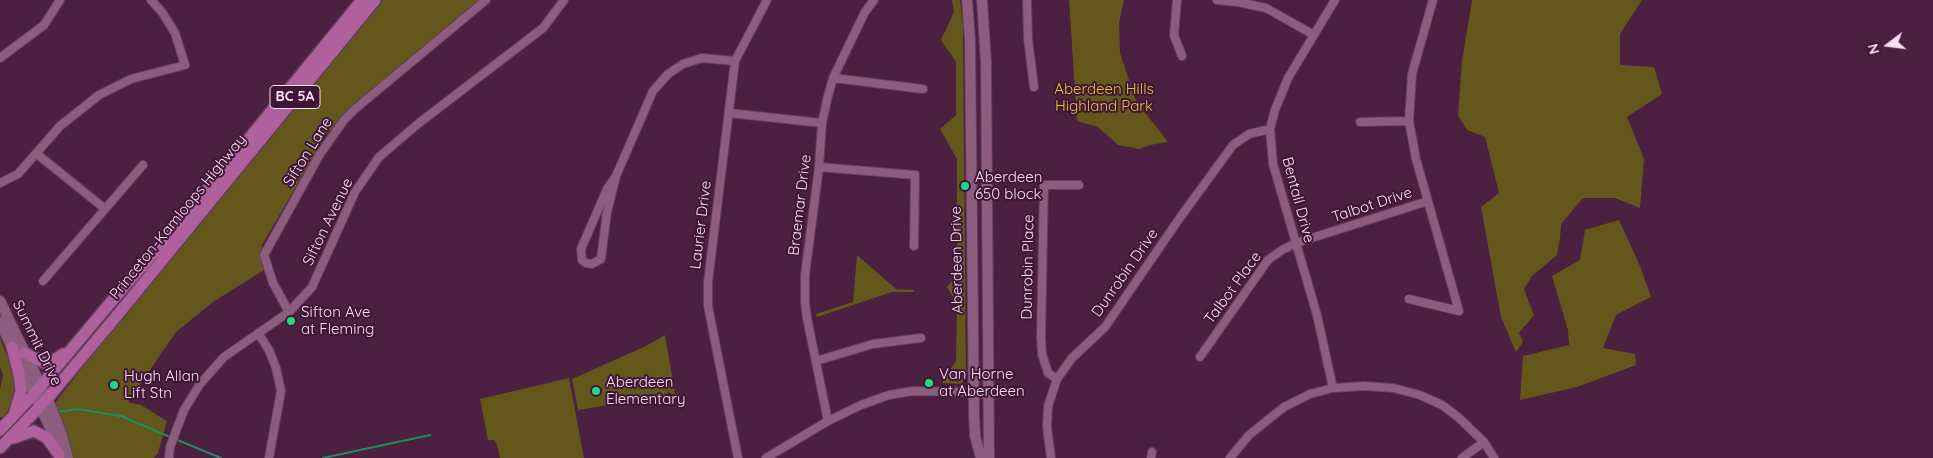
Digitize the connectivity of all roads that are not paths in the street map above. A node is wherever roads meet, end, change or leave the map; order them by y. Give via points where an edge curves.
1 (60, 0) edge
2 (151, 0) edge
3 (362, 0) edge
4 (375, 0) edge
5 (486, 0) edge
6 (564, 0) edge
7 (767, 0) edge
8 (874, 0) edge
9 (967, 0) edge
10 (982, 0) edge
11 (1027, 0) edge
12 (1177, 0) edge
13 (1217, 0) edge
14 (1335, 0) edge
15 (1433, 0) edge
16 (1238, 1) edge
17 (1314, 36) junction
18 (1182, 56) dead end
19 (0, 58) edge
20 (735, 61) junction
21 (833, 78) junction
22 (1034, 87) dead end
23 (923, 89) dead end
24 (729, 113) junction
25 (1409, 120) junction
26 (1360, 122) dead end
27 (822, 123) junction
28 (1270, 129) junction
29 (37, 154) junction
30 (143, 165) dead end
31 (819, 167) junction
32 (616, 176) junction
33 (0, 183) edge
34 (1078, 185) dead end
35 (1428, 201) junction
36 (104, 208) junction
37 (1296, 243) junction
38 (914, 246) dead end
39 (43, 281) dead end
40 (1409, 299) dead end
41 (0, 301) edge
42 (289, 312) junction
43 (0, 322) edge
44 (258, 333) junction
45 (921, 338) dead end
46 (77, 344) junction
47 (12, 347) junction
48 (25, 353) junction
49 (1200, 357) dead end
50 (816, 361) junction
51 (1057, 379) junction
52 (1333, 388) junction
53 (38, 390) junction
54 (974, 392) junction
55 (988, 395) junction
56 (44, 402) junction
57 (9, 421) junction
58 (828, 422) junction
59 (0, 430) edge
60 (1484, 442) junction
61 (4, 444) edge
62 (62, 457) edge
63 (169, 458) edge
64 (269, 458) edge
65 (738, 458) edge
66 (766, 458) edge
67 (980, 458) edge
68 (989, 458) edge
69 (1051, 458) edge
70 (1230, 458) edge
71 (1462, 458) edge
72 (1494, 458) edge

1 - 19 street via 44,24
2 - 29 street via 175,33 185,65 131,79 99,95 60,126
3 - 46 main road, Princeton-Kamloops Highway / BC 5A
4 - 56 main road, Princeton-Kamloops Highway / BC 5A
5 - 42 street, Sifton Lane via 355,109 320,154 264,255 273,283
6 - 42 street, Sifton Avenue via 543,28 379,157 355,192 312,287
7 - 20 street, Laurier Drive
8 - 21 street, Braemar Drive
9 - 54 main road, Aberdeen Drive
10 - 55 main road, Aberdeen Drive via 986,63
11 - 22 street
12 - 18 street via 1174,35
13 - 16 street
14 - 17 street, Bentall Drive
15 - 25 street via 1412,74
16 - 17 street via 1266,8
17 - 28 street, Bentall Drive via 1288,78
20 - 24 street, Laurier Drive
20 - 32 street via 702,58 683,64 668,74 653,92
21 - 23 street
21 - 27 street, Braemar Drive
24 - 27 street
24 - 65 street, Laurier Drive via 708,282 708,306
25 - 26 street
25 - 35 street
27 - 31 street, Braemar Drive
28 - 37 street, Bentall Drive via 1273,164
28 - 51 street, Dunrobin Drive via 1249,134 1233,145 1105,327 1072,358
29 - 33 street via 18,174
29 - 36 street
30 - 36 street
31 - 38 street via 915,175
31 - 50 street, Braemar Drive via 804,290
32 - 32 street via 581,249 582,260 586,263 592,264 601,259
34 - 51 street, Dunrobin Place via 1044,185 1040,337 1048,373
35 - 37 street, Talbot Drive
35 - 40 street via 1459,311
36 - 39 street
37 - 49 street, Talbot Place via 1268,260
37 - 52 street, Bentall Drive via 1317,315
41 - 48 main road, Summit Drive
42 - 44 street, Sifton Avenue
43 - 47 main road, Summit Drive
44 - 63 street, Sifton Avenue via 224,357 200,384 184,410
44 - 64 street via 269,350 281,391
45 - 50 street via 873,344
46 - 48 main road via 44,363
46 - 53 main road, Princeton-Kamloops Highway / BC 5A
47 - 53 main road, Summit Drive
47 - 57 main road via 21,391
48 - 53 main road, Summit Drive
50 - 58 street, Braemar Drive
51 - 69 street, Dunrobin Drive via 1048,406
52 - 60 street via 1393,388 1420,395 1450,411
52 - 70 street via 1310,394 1284,407 1249,435
53 - 56 main road, Summit Drive
53 - 57 main road, Princeton-Kamloops Highway / BC 5A
54 - 55 street
54 - 58 street via 913,392 889,396 860,405
54 - 67 main road, Aberdeen Drive via 975,436
55 - 68 main road, Aberdeen Drive
56 - 61 main road, Princeton-Kamloops Highway / BC 5A
56 - 62 main road, Summit Drive
57 - 59 main road, Princeton-Kamloops Highway / BC 5A
58 - 66 street
60 - 71 street
60 - 72 street
61 - 62 main road via 34,431 47,438

